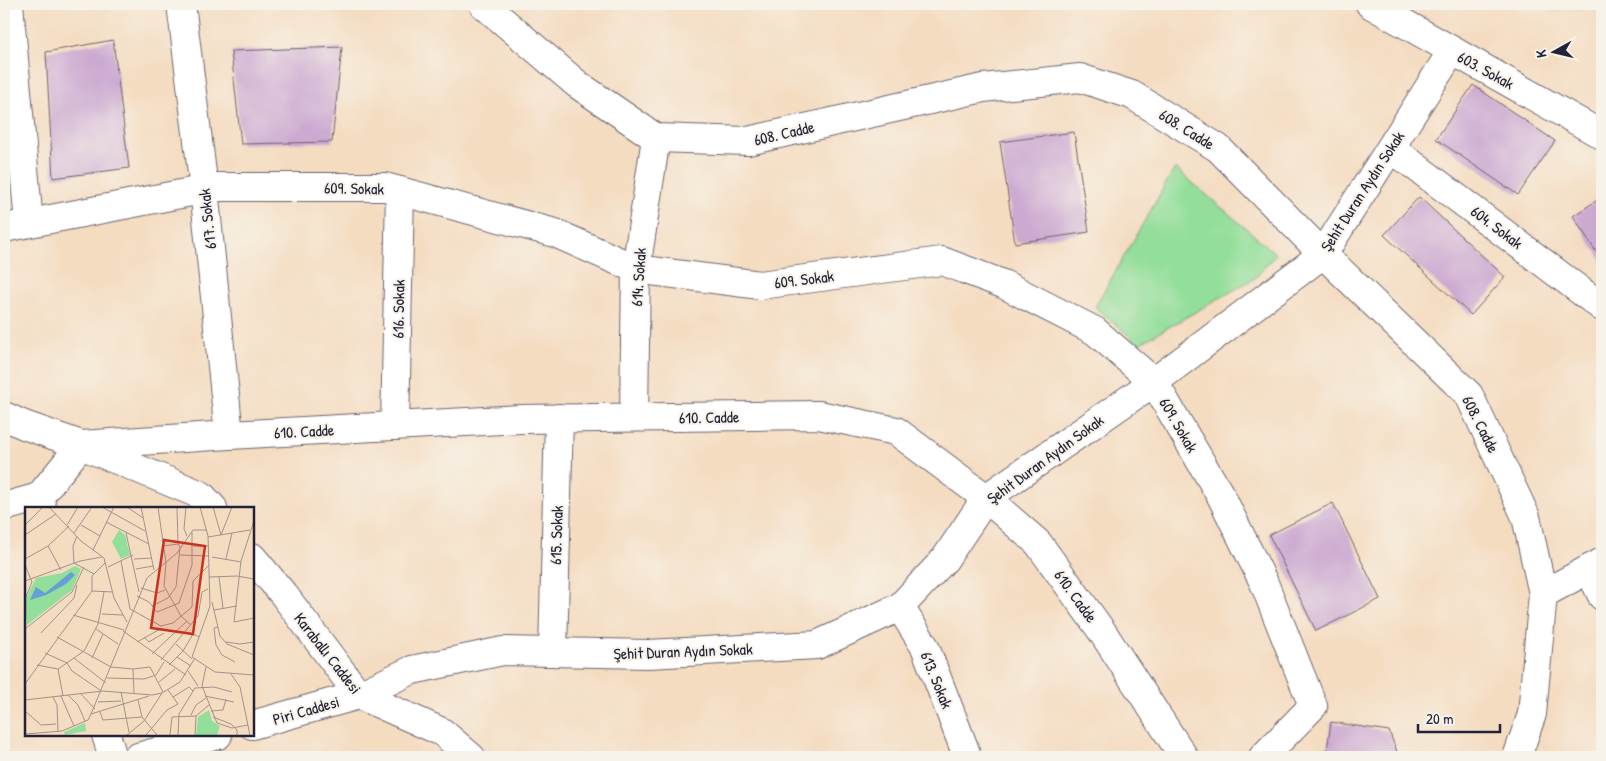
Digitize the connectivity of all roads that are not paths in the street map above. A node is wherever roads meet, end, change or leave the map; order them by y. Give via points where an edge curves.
1 (9, 4) edge
2 (181, 4) edge
3 (483, 4) edge
4 (1370, 4) edge
5 (1452, 51) junction
6 (1602, 135) edge
7 (656, 138) junction
8 (1391, 148) junction
9 (204, 189) junction
10 (400, 191) junction
11 (16, 225) edge
12 (1324, 254) junction
13 (636, 269) junction
14 (1602, 307) edge
15 (1154, 382) junction
16 (4, 416) edge
17 (559, 418) junction
18 (634, 418) junction
19 (395, 426) junction
20 (229, 434) junction
21 (81, 445) junction
22 (986, 498) junction
23 (41, 503) edge
24 (4, 507) edge
25 (212, 507) edge
26 (254, 559) edge
27 (1595, 565) edge
28 (1543, 594) junction
29 (1602, 596) edge
30 (900, 607) junction
31 (553, 652) junction
32 (360, 696) junction
33 (254, 724) edge
34 (106, 736) edge
35 (214, 736) edge
36 (113, 757) edge
37 (138, 757) edge
38 (472, 757) edge
39 (966, 757) edge
40 (1184, 757) edge
41 (1263, 757) edge
42 (1517, 757) edge

1 - 11 street
2 - 9 street, 617. Sokak
3 - 7 street via 577,84
4 - 5 street, 603. Sokak
5 - 6 street, 603. Sokak
5 - 8 street, Şehit Duran Aydın Sokak
7 - 12 street, 608. Cadde via 748,141 983,88 1080,78 1132,95 1218,148
7 - 13 street, 614. Sokak
8 - 12 street, Şehit Duran Aydın Sokak
8 - 14 street, 604. Sokak
9 - 10 street, 609. Sokak via 385,187
9 - 11 street, 609. Sokak
9 - 20 street, 617. Sokak
10 - 13 street, 609. Sokak via 555,233
10 - 19 street, 616. Sokak
12 - 15 street, Şehit Duran Aydın Sokak
12 - 28 street, 608. Cadde via 1470,395 1526,517
13 - 15 street, 609. Sokak via 760,285 942,261 1003,284 1095,331
13 - 18 street, 614. Sokak
15 - 22 street, Şehit Duran Aydın Sokak
15 - 41 street, 609. Sokak via 1222,498 1256,566 1313,706
16 - 21 street
17 - 18 street, 610. Cadde
17 - 19 street, 610. Cadde
17 - 31 street, 615. Sokak
18 - 22 street, 610. Cadde via 819,415 896,431
19 - 20 street, 610. Cadde
20 - 21 street, 610. Cadde
21 - 23 street
21 - 25 street via 201,495
22 - 30 street, Şehit Duran Aydın Sokak via 945,559
22 - 40 street, 610. Cadde via 1038,543 1101,630
23 - 24 street
26 - 32 street, Karaballı Caddesi
27 - 28 street
27 - 29 street
28 - 42 street, 608. Cadde via 1532,714
30 - 31 street, Şehit Duran Aydın Sokak via 818,645 648,654
30 - 39 street, 613. Sokak via 925,647
31 - 32 street, Şehit Duran Aydın Sokak via 503,651 412,670
32 - 33 street, Piri Caddesi
32 - 38 street, Karaballı Caddesi via 442,732
34 - 36 street
35 - 37 street

